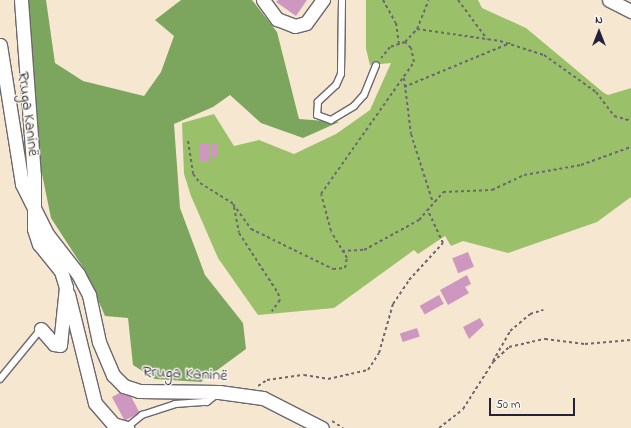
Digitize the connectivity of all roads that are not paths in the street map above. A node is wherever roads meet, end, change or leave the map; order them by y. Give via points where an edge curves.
1 (21, 0) edge
2 (263, 0) edge
3 (323, 0) edge
4 (342, 0) edge
5 (609, 0) edge
6 (631, 11) edge
7 (0, 44) edge
8 (376, 65) road end
9 (33, 207) junction
10 (66, 287) junction
11 (41, 329) joint
12 (0, 379) edge
13 (219, 392) junction
14 (126, 428) edge
15 (322, 428) edge

1 - 9 street via 34,175
2 - 3 street via 276,20 295,26 306,24
4 - 8 lane via 341,74 336,85 318,102 317,115 331,120 354,106 364,95
5 - 6 street
7 - 9 street, Rruga Kaninë via 15,159
9 - 10 street via 39,244 61,271
9 - 13 street, Rruga Kaninë via 47,234 78,274 89,295 105,360 124,386 139,391
10 - 11 street via 60,345 54,344
10 - 14 street via 95,403 114,424
11 - 12 lane
13 - 14 lane via 207,402 175,404 142,415
13 - 15 street, Rruga Kaninë via 263,398

